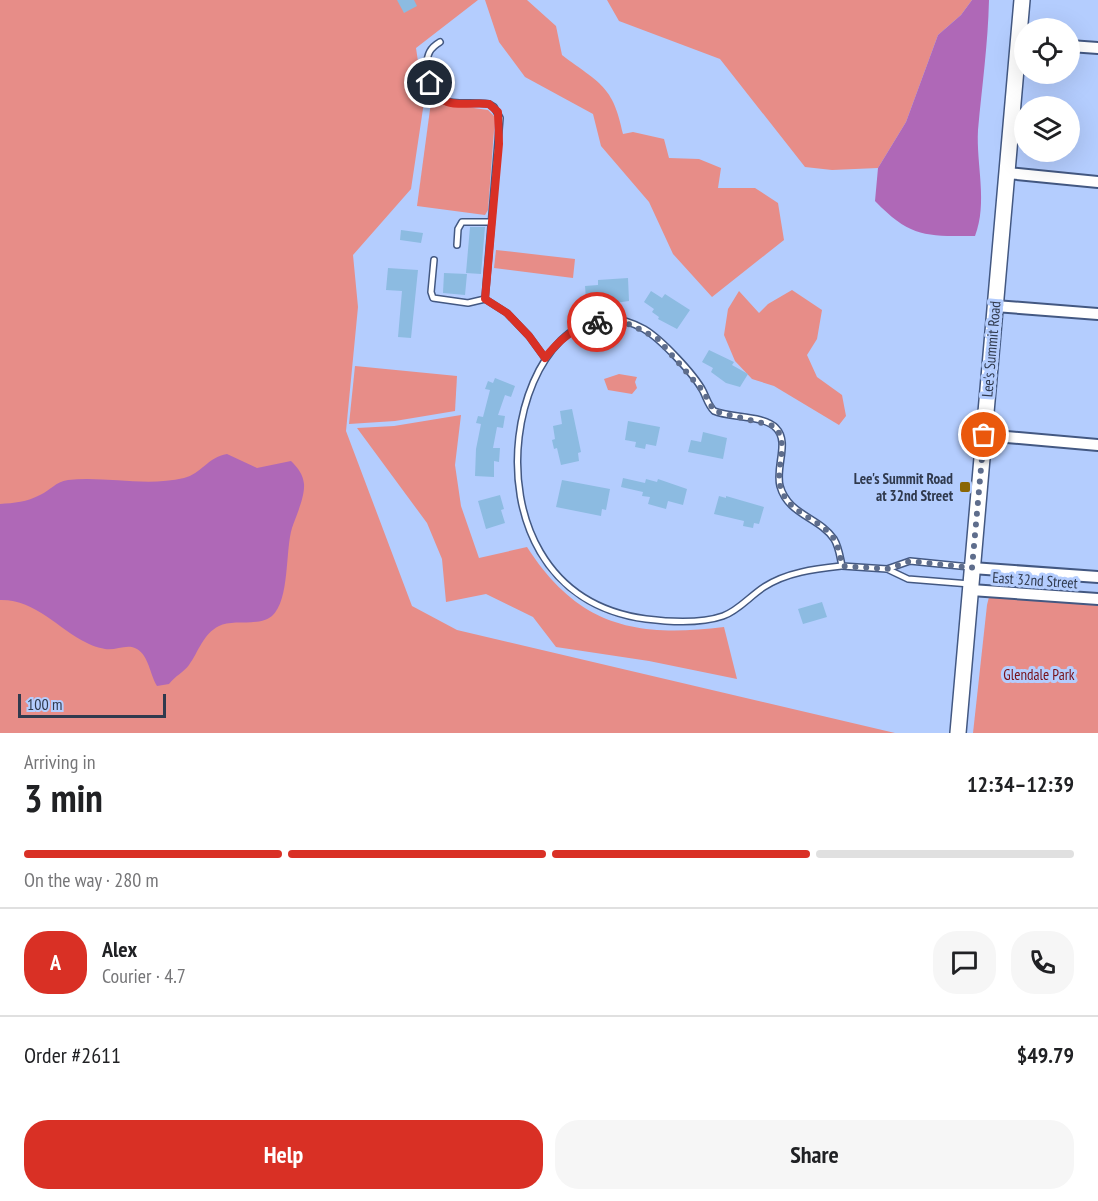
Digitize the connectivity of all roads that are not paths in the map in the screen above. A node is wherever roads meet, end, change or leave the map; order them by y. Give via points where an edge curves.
1 (1022, 0) edge
2 (1022, 18) edge
3 (441, 42) dead end
4 (1080, 47) edge
5 (1098, 48) edge
6 (1017, 84) edge
7 (1007, 173) junction
8 (1098, 182) edge
9 (491, 222) junction
10 (457, 245) dead end
11 (434, 260) dead end
12 (485, 299) junction
13 (995, 306) junction
14 (1098, 314) edge
15 (545, 358) junction
16 (984, 435) junction
17 (1098, 445) edge
18 (842, 566) junction
19 (972, 568) junction
20 (887, 569) junction
21 (1098, 577) edge
22 (970, 587) junction
23 (1098, 599) edge
24 (958, 733) edge

1 - 2 main road, Lee's Summit Road
3 - 9 lane via 432,47 428,56 434,92 444,101 489,104 498,112 499,144
4 - 5 street
6 - 7 main road, Lee's Summit Road
7 - 8 street
7 - 13 main road, Lee's Summit Road
9 - 10 lane via 462,222
9 - 12 lane
11 - 12 lane via 433,298 468,303
12 - 15 lane via 507,313
13 - 14 street
13 - 16 main road, Lee's Summit Road
15 - 18 lane via 565,336 596,322 616,321 650,333 666,346 714,411 762,421 778,430 782,446 779,480 786,500 831,536
15 - 18 lane via 521,420 516,456 519,493 527,524 542,553 558,575 585,597 609,610 646,619 711,618 730,613 777,580
16 - 17 street
16 - 19 main road, Lee's Summit Road
18 - 20 lane
19 - 20 lane via 910,561
19 - 21 street, East 32nd Street
19 - 22 main road, Lee's Summit Road
20 - 22 lane via 908,579
22 - 23 street, East 32nd Street
22 - 24 main road, Lee's Summit Road

